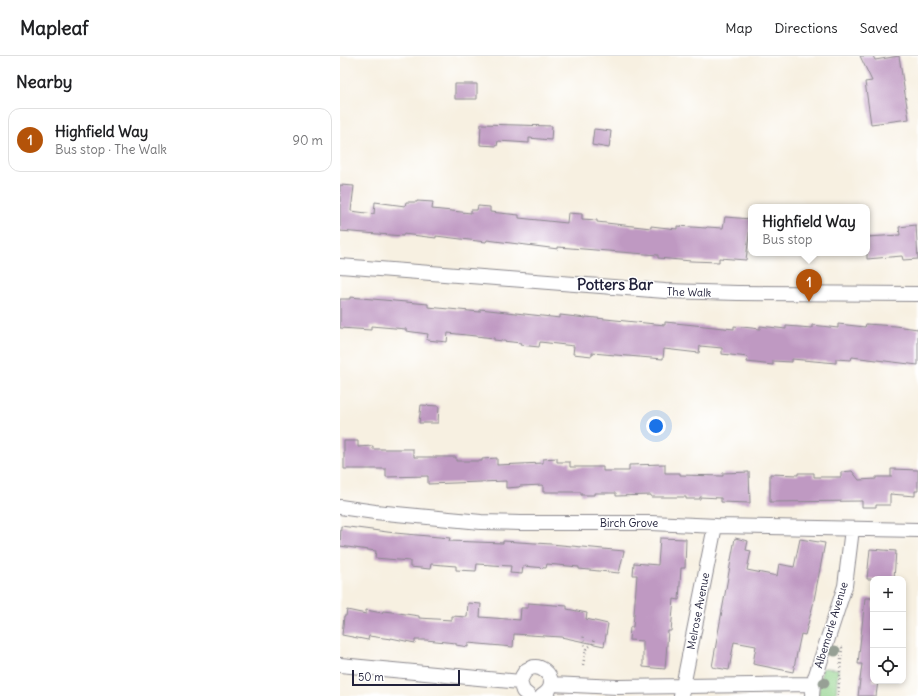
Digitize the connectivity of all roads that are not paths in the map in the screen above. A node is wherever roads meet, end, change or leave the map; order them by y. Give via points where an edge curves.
1 (340, 266) edge
2 (918, 294) edge
3 (340, 507) edge
4 (715, 526) junction
5 (852, 529) junction
6 (918, 530) edge
7 (340, 665) edge
8 (520, 682) junction
9 (551, 684) junction
10 (812, 690) edge
11 (682, 691) edge
12 (528, 696) edge
13 (542, 696) edge

1 - 2 street, The Walk via 665,291
3 - 4 street, Birch Grove via 481,522
4 - 5 street, Birch Grove
4 - 11 street, Melrose Avenue
5 - 6 street, Birch Grove
5 - 10 street, Albemarle Avenue via 844,586
7 - 8 street
8 - 9 street via 523,673 535,667 548,673
8 - 12 street
9 - 11 street
9 - 13 street via 548,692
10 - 11 street

